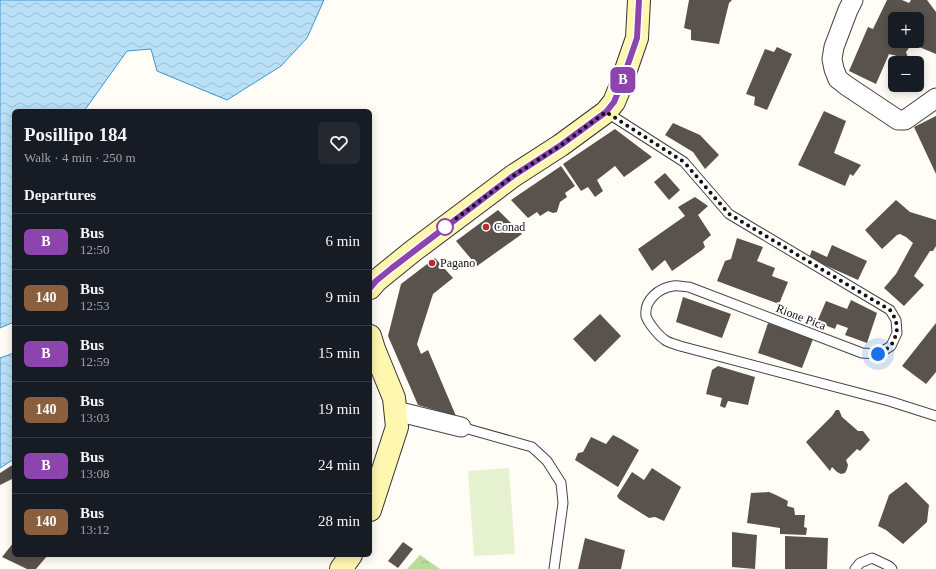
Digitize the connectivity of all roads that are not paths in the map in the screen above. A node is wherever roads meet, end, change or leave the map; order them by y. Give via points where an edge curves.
1 (639, 0) edge
2 (853, 0) edge
3 (936, 98) edge
4 (606, 112) junction
5 (372, 286) edge
6 (372, 341) edge
7 (396, 411) junction
8 (936, 416) edge
9 (461, 427) joint
10 (372, 504) edge
11 (350, 557) edge
12 (341, 569) edge
13 (554, 569) edge
14 (855, 569) edge
15 (892, 569) edge

1 - 4 street via 637,38 614,102
2 - 3 street via 834,47 832,59 838,78 898,120 905,120
4 - 5 street via 513,176 419,246
4 - 8 lane, Rione Pica via 684,162 729,214 890,310 896,320 897,333 891,346 878,354 862,353 688,287 673,286 662,289 648,302 646,316 655,331 666,341 680,346 889,401
6 - 7 street via 394,398
7 - 9 street
7 - 10 street via 398,427
9 - 13 lane via 532,447 547,461 561,483 563,503
11 - 12 street
14 - 15 lane via 860,563 872,558

